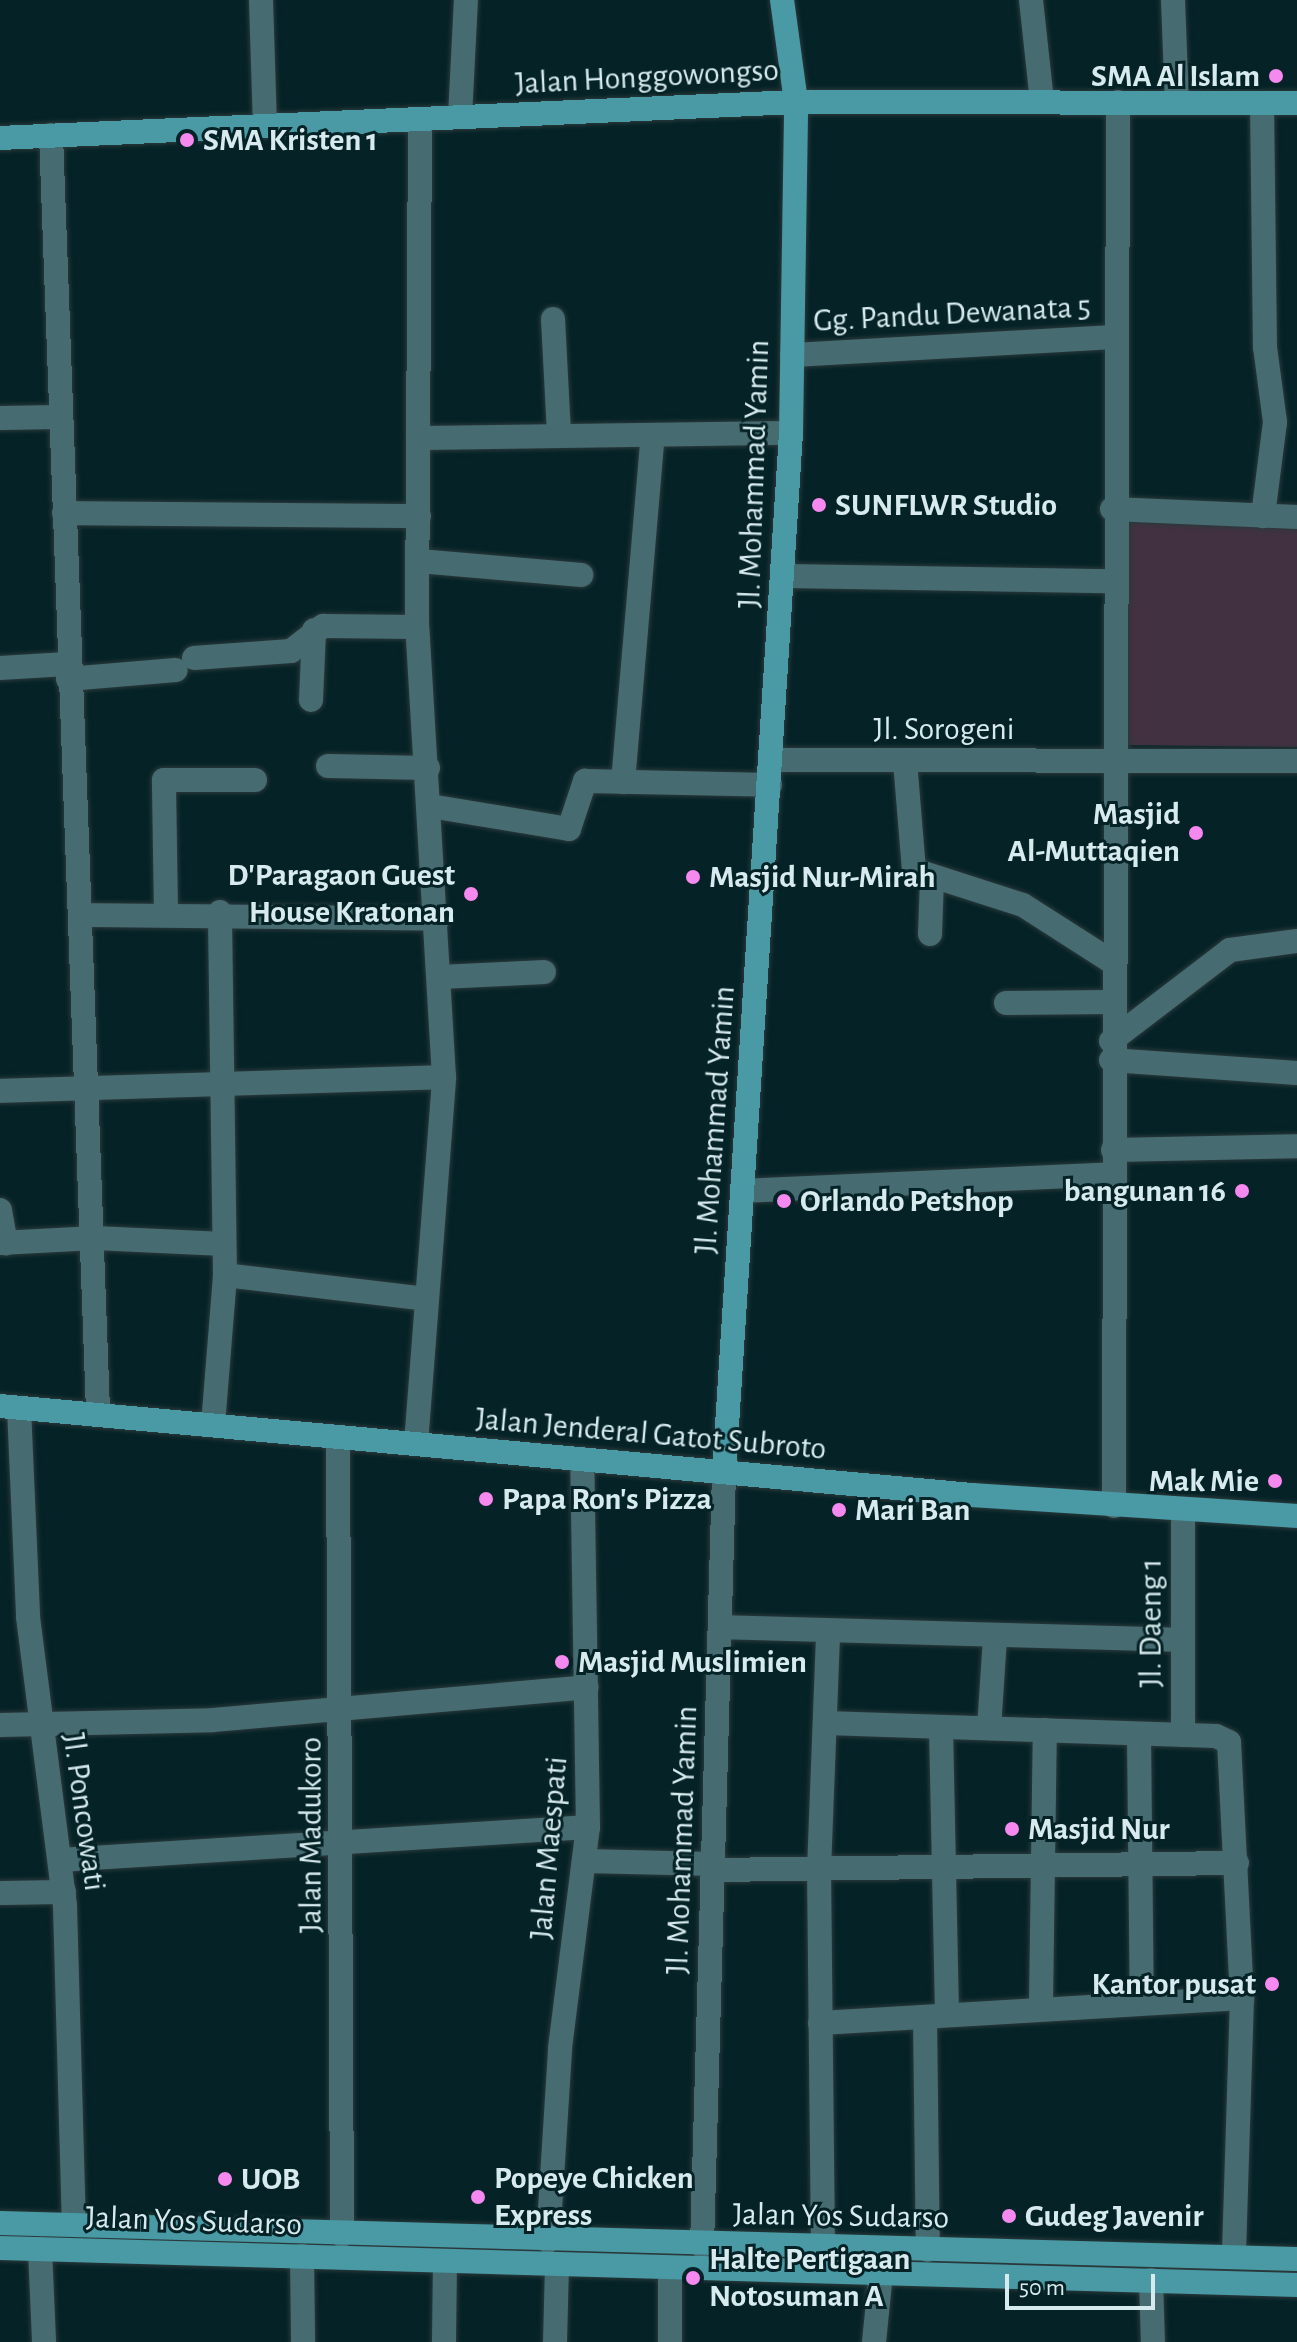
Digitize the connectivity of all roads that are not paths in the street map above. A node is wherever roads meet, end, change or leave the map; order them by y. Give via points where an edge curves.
1 (261, 0) edge
2 (466, 0) edge
3 (782, 0) edge
4 (1031, 0) edge
5 (1173, 0) edge
6 (1042, 101) junction
7 (796, 102) junction
8 (1118, 102) junction
9 (1177, 102) junction
10 (1262, 103) junction
11 (1297, 103) edge
12 (460, 117) junction
13 (420, 119) junction
14 (265, 124) junction
15 (51, 135) junction
16 (0, 138) edge
17 (553, 319) dead end
18 (1115, 337) junction
19 (792, 355) junction
20 (60, 417) junction
21 (0, 418) edge
22 (559, 432) junction
23 (791, 433) junction
24 (653, 435) junction
25 (1286, 437) edge
26 (418, 438) junction
27 (1112, 509) junction
28 (64, 513) junction
29 (419, 516) junction
30 (1263, 516) junction
31 (1297, 517) edge
32 (419, 561) junction
33 (581, 575) dead end
34 (782, 576) junction
35 (1113, 581) junction
36 (417, 627) junction
37 (314, 630) junction
38 (0, 668) edge
39 (68, 671) junction
40 (311, 700) dead end
41 (772, 760) junction
42 (905, 761) junction
43 (1297, 761) edge
44 (1115, 762) junction
45 (328, 766) dead end
46 (428, 768) junction
47 (255, 780) dead end
48 (623, 782) junction
49 (770, 785) junction
50 (430, 806) junction
51 (932, 880) junction
52 (220, 912) junction
53 (166, 913) junction
54 (81, 915) junction
55 (438, 919) junction
56 (930, 934) dead end
57 (1297, 941) edge
58 (1112, 962) junction
59 (544, 972) dead end
60 (442, 977) junction
61 (1111, 1002) junction
62 (1006, 1003) dead end
63 (1111, 1051) junction
64 (1297, 1073) edge
65 (444, 1077) junction
66 (222, 1082) junction
67 (88, 1087) junction
68 (0, 1091) edge
69 (1297, 1146) edge
70 (1113, 1162) junction
71 (742, 1191) junction
72 (0, 1210) edge
73 (95, 1238) junction
74 (3, 1243) edge
75 (224, 1244) junction
76 (225, 1275) junction
77 (427, 1299) junction
78 (10, 1407) edge
79 (98, 1413) junction
80 (213, 1425) junction
81 (338, 1437) junction
82 (416, 1444) junction
83 (582, 1459) junction
84 (724, 1472) junction
85 (1114, 1506) junction
86 (1183, 1511) junction
87 (1297, 1516) edge
88 (720, 1627) junction
89 (828, 1632) junction
90 (995, 1637) junction
91 (1183, 1640) junction
92 (587, 1687) junction
93 (344, 1709) junction
94 (39, 1720) junction
95 (826, 1723) junction
96 (0, 1725) edge
97 (941, 1727) junction
98 (989, 1728) junction
99 (1045, 1730) junction
100 (1139, 1735) junction
101 (1183, 1735) junction
102 (588, 1827) junction
103 (342, 1844) junction
104 (60, 1860) junction
105 (584, 1861) junction
106 (1237, 1863) junction
107 (1137, 1865) junction
108 (1039, 1866) junction
109 (714, 1867) junction
110 (941, 1868) junction
111 (819, 1870) junction
112 (64, 1892) junction
113 (0, 1893) edge
114 (1242, 1998) junction
115 (1142, 2000) junction
116 (1041, 2005) junction
117 (936, 2016) junction
118 (820, 2023) junction
119 (0, 2223) edge
120 (74, 2225) junction
121 (548, 2241) junction
122 (302, 2245) junction
123 (342, 2246) junction
124 (0, 2248) edge
125 (40, 2249) junction
126 (823, 2249) junction
127 (928, 2250) junction
128 (702, 2257) junction
129 (1234, 2257) junction
130 (1297, 2259) edge
131 (445, 2261) junction
132 (557, 2265) junction
133 (670, 2268) junction
134 (881, 2273) junction
135 (1151, 2280) junction
136 (1297, 2285) edge
137 (44, 2342) edge
138 (303, 2342) edge
139 (444, 2342) edge
140 (555, 2342) edge
141 (670, 2342) edge
142 (874, 2342) edge
143 (1153, 2342) edge

1 - 14 street
2 - 12 street
3 - 7 main road, Jl. Mohammad Yamin
4 - 6 street
5 - 9 street
6 - 7 main road, Jalan Honggowongso
6 - 8 main road, Jalan Honggowongso
7 - 12 main road, Jalan Honggowongso
7 - 19 main road, Jl. Mohammad Yamin
8 - 9 main road, Jalan Honggowongso
8 - 18 street
9 - 10 main road, Jalan Honggowongso
10 - 11 main road, Jalan Honggowongso
10 - 25 street via 1265,347
12 - 13 main road, Jalan Honggowongso
13 - 14 main road, Jalan Honggowongso
13 - 26 street
14 - 15 main road, Jalan Honggowongso
15 - 16 main road, Jalan Honggowongso
15 - 20 street
17 - 22 street
18 - 19 street, Gg. Pandu Dewanata 5
18 - 27 street
19 - 23 main road, Jl. Mohammad Yamin
20 - 21 street
20 - 28 street
22 - 24 street
22 - 26 street
23 - 24 street
23 - 34 main road, Jl. Mohammad Yamin
24 - 48 street
25 - 30 street
26 - 29 street
27 - 30 street
27 - 35 street
28 - 29 street
28 - 39 street
29 - 32 street
30 - 31 street
32 - 33 street
32 - 36 street
34 - 35 street
34 - 41 main road, Jl. Mohammad Yamin
35 - 44 street
36 - 37 street
36 - 46 street
37 - 39 street via 291,651
37 - 40 street
38 - 39 street
39 - 54 street
41 - 42 street, Jl. Sorogeni
41 - 49 main road, Jl. Mohammad Yamin
42 - 44 street, Jl. Sorogeni
42 - 51 street via 912,865
43 - 44 street, Jl. Sorogeni
44 - 58 street
45 - 46 street
46 - 50 street
47 - 53 street via 164,780
48 - 49 street
48 - 50 street via 582,782 569,829
49 - 71 main road, Jl. Mohammad Yamin
50 - 55 street
51 - 56 street
51 - 58 street via 1000,894
52 - 53 street
52 - 55 street
52 - 66 street
53 - 54 street
54 - 67 street
55 - 60 street
57 - 63 street via 1230,950
58 - 61 street
59 - 60 street
60 - 65 street
61 - 62 street
61 - 63 street
63 - 64 street
63 - 70 street
65 - 66 street
65 - 77 street
66 - 67 street
66 - 75 street
67 - 68 street
67 - 73 street
69 - 70 street
70 - 71 street
70 - 85 street
71 - 84 main road, Jl. Mohammad Yamin
72 - 74 street
73 - 74 street
73 - 75 street
73 - 79 street
75 - 76 street
76 - 77 street
76 - 80 street
77 - 82 street
78 - 79 main road, Jalan Jenderal Gatot Subroto
78 - 94 street, Jl. Poncowati
79 - 80 main road, Jalan Jenderal Gatot Subroto
80 - 81 main road, Jalan Jenderal Gatot Subroto
81 - 82 main road, Jalan Jenderal Gatot Subroto
81 - 93 street, Jalan Madukoro
82 - 83 main road, Jalan Jenderal Gatot Subroto
83 - 84 main road, Jalan Jenderal Gatot Subroto
83 - 92 street, Jalan Maespati
84 - 85 main road, Jalan Jenderal Gatot Subroto
84 - 88 street, Jl. Mohammad Yamin
85 - 86 main road, Jalan Jenderal Gatot Subroto
86 - 87 main road, Jalan Jenderal Gatot Subroto
86 - 91 street, Jl. Daeng 1
88 - 89 street
88 - 109 street, Jl. Mohammad Yamin
89 - 90 street
89 - 95 street
90 - 91 street
90 - 98 street
91 - 101 street, Jl. Daeng 1
92 - 93 street
92 - 102 street, Jalan Maespati
93 - 94 street via 213,1720
93 - 103 street, Jalan Madukoro
94 - 96 street
94 - 104 street, Jl. Poncowati
95 - 97 street
95 - 111 street
97 - 98 street
97 - 110 street
98 - 99 street
99 - 100 street
99 - 108 street
100 - 101 street
100 - 107 street
101 - 106 street via 1229,1742
102 - 103 street
102 - 105 street, Jalan Maespati
103 - 104 street
103 - 123 street, Jalan Madukoro
104 - 112 street, Jl. Poncowati
105 - 109 street
105 - 121 street, Jalan Maespati via 560,2048
106 - 107 street
106 - 114 street
107 - 108 street
107 - 115 street
108 - 110 street
108 - 116 street
109 - 111 street
109 - 128 street, Jl. Mohammad Yamin
110 - 111 street
110 - 117 street
111 - 118 street
112 - 113 street
112 - 120 street, Jl. Poncowati
114 - 115 street
114 - 129 street
115 - 116 street
116 - 117 street
117 - 118 street
117 - 127 street
118 - 126 street
119 - 120 main road, Jalan Yos Sudarso
120 - 122 main road, Jalan Yos Sudarso
121 - 123 main road, Jalan Yos Sudarso
121 - 128 main road, Jalan Yos Sudarso
122 - 123 main road, Jalan Yos Sudarso
122 - 125 main road, Jalan Yos Sudarso
122 - 138 street
123 - 131 main road, Jalan Yos Sudarso
124 - 125 main road, Jalan Yos Sudarso
125 - 137 street
126 - 127 main road, Jalan Yos Sudarso
126 - 128 main road, Jalan Yos Sudarso
127 - 129 main road, Jalan Yos Sudarso
128 - 133 main road, Jalan Yos Sudarso
128 - 134 main road, Jalan Yos Sudarso
129 - 130 main road, Jalan Yos Sudarso
131 - 132 main road, Jalan Yos Sudarso
131 - 139 street
132 - 133 main road, Jalan Yos Sudarso
132 - 140 street
133 - 141 street
134 - 135 main road, Jalan Yos Sudarso
134 - 142 street
135 - 136 main road, Jalan Yos Sudarso
135 - 143 street

